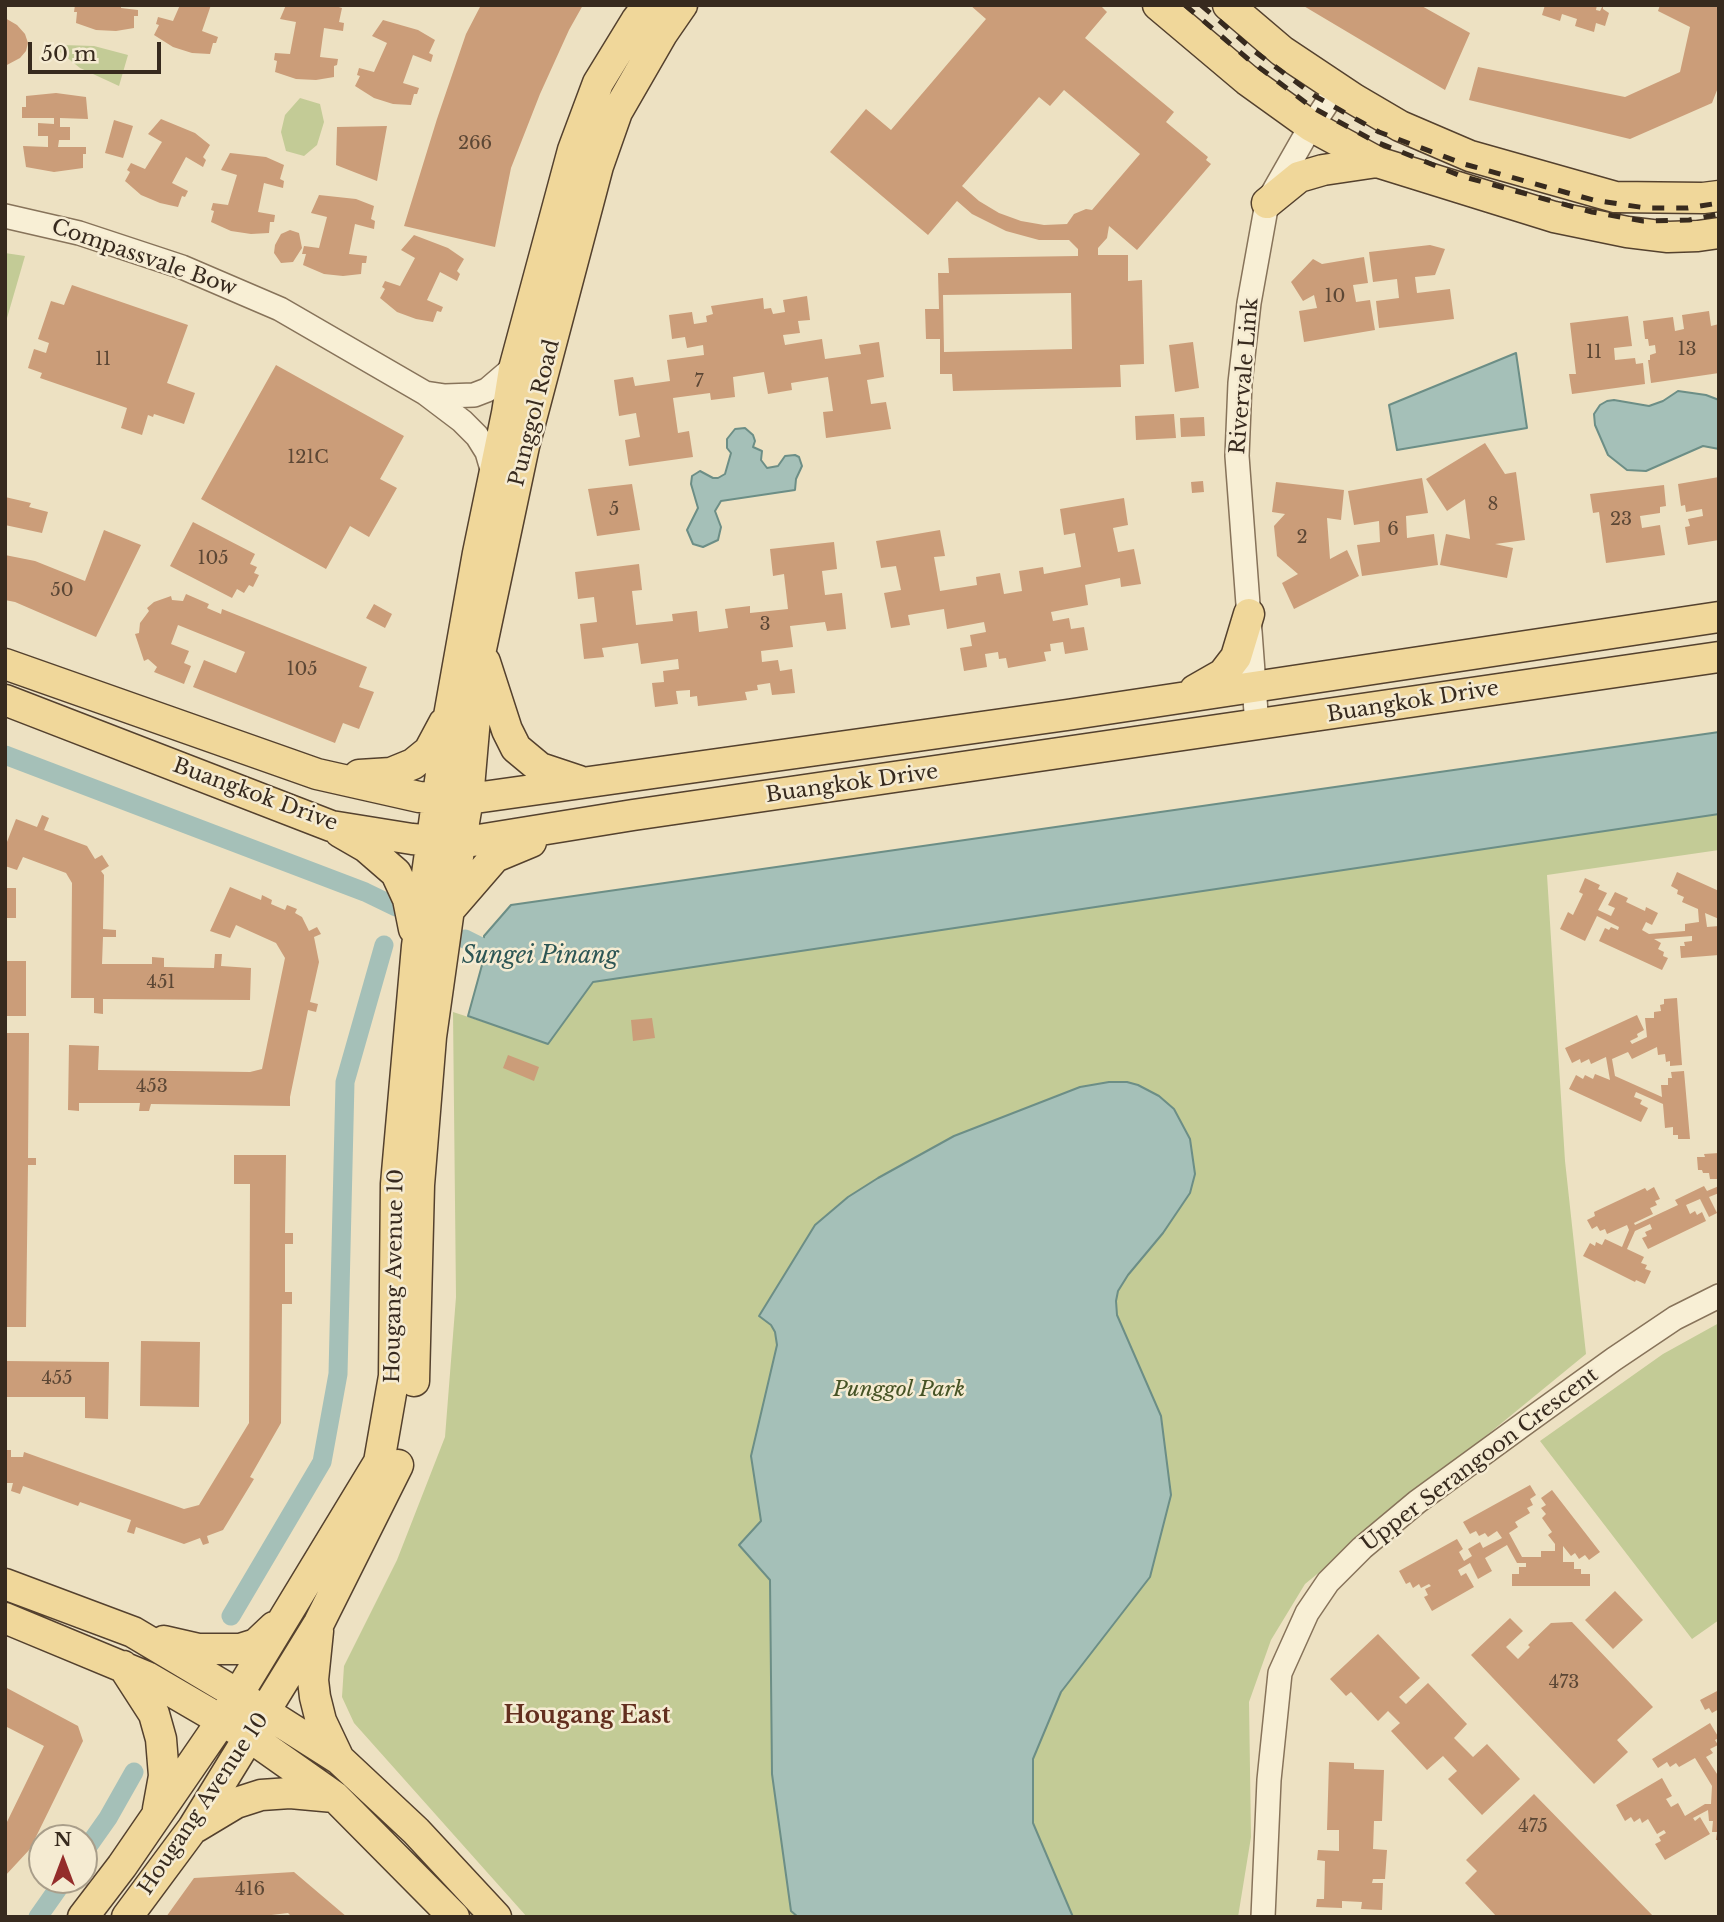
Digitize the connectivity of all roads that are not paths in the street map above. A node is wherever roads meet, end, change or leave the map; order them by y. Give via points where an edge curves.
1 (648, 5) edge
2 (682, 5) edge
3 (1158, 5) edge
4 (1228, 5) edge
5 (1336, 88) junction
6 (1311, 126) junction
7 (1377, 162) junction
8 (1719, 195) edge
9 (1267, 203) junction
10 (5, 216) edge
11 (1719, 233) edge
12 (515, 366) junction
13 (425, 393) junction
14 (494, 476) junction
15 (1249, 614) junction
16 (1719, 617) edge
17 (481, 649) junction
18 (1719, 657) edge
19 (5, 664) edge
20 (1254, 687) junction
21 (1183, 696) junction
22 (5, 700) edge
23 (449, 716) junction
24 (1257, 726) junction
25 (317, 774) junction
26 (587, 783) junction
27 (453, 799) junction
28 (331, 826) junction
29 (567, 827) junction
30 (447, 842) junction
31 (449, 909) junction
32 (417, 946) junction
33 (1719, 1296) edge
34 (5, 1584) edge
35 (284, 1617) junction
36 (5, 1618) edge
37 (319, 1623) junction
38 (133, 1632) junction
39 (123, 1666) junction
40 (231, 1707) junction
41 (257, 1724) junction
42 (339, 1759) junction
43 (335, 1797) junction
44 (157, 1815) junction
45 (193, 1828) junction
46 (83, 1917) edge
47 (127, 1917) edge
48 (454, 1917) edge
49 (496, 1917) edge
50 (1263, 1917) edge

1 - 12 main road, Punggol Road via 598,83 584,115
2 - 17 main road, Punggol Road via 617,113 598,166 524,446
3 - 6 main road via 1247,80
4 - 5 main road via 1282,51
5 - 6 street, Rivervale Link
5 - 8 main road via 1399,126 1470,156 1615,197
6 - 7 main road
6 - 9 street, Rivervale Link
7 - 9 main road via 1299,177
7 - 11 main road via 1541,213 1615,229 1668,237
9 - 15 street, Rivervale Link via 1240,383 1237,456
10 - 13 street, Compassvale Bow via 79,233 242,292
12 - 13 street, Compassvale Bow via 474,395
12 - 14 main road, Punggol Road
13 - 14 street, Compassvale Bow via 477,436
14 - 23 main road, Punggol Road
15 - 20 street, Rivervale Link
15 - 21 main road via 1236,657 1223,674
16 - 20 main road, Buangkok Drive
17 - 26 main road via 516,748 540,768
17 - 27 main road, Punggol Road
18 - 24 main road, Buangkok Drive
19 - 25 main road, Buangkok Drive
20 - 21 main road, Buangkok Drive
20 - 24 street, Rivervale Link
21 - 26 main road, Buangkok Drive
22 - 28 main road, Buangkok Drive
23 - 25 main road via 429,751 413,764 356,776
23 - 27 main road, Punggol Road
24 - 29 main road, Buangkok Drive
25 - 27 main road, Buangkok Drive
26 - 27 main road, Buangkok Drive
27 - 30 main road, Punggol Road
28 - 30 main road, Buangkok Drive
28 - 32 main road via 396,873 408,898
29 - 30 main road, Buangkok Drive
29 - 31 main road via 495,857
30 - 31 main road, Hougang Avenue 10
30 - 32 main road, Hougang Avenue 10
31 - 37 main road, Hougang Avenue 10 via 431,1037 419,1185 415,1377 399,1464
32 - 35 main road, Hougang Avenue 10 via 396,1184 394,1376 379,1462
33 - 50 street, Upper Serangoon Crescent via 1675,1318 1614,1359 1451,1478 1362,1548 1328,1582 1307,1613 1280,1673 1269,1780
34 - 38 main road
35 - 38 main road via 256,1644 240,1649 198,1649
35 - 40 main road, Hougang Avenue 10
36 - 39 main road
37 - 41 main road, Hougang Avenue 10
37 - 42 main road via 315,1698
38 - 40 main road
39 - 40 main road
39 - 44 main road via 153,1714 162,1739
40 - 41 main road
40 - 44 main road, Hougang Avenue 10
41 - 42 main road
41 - 43 main road
41 - 45 main road, Hougang Avenue 10
42 - 49 main road via 416,1831
43 - 45 main road via 261,1794
43 - 48 main road
44 - 46 main road, Hougang Avenue 10
45 - 47 main road, Hougang Avenue 10

